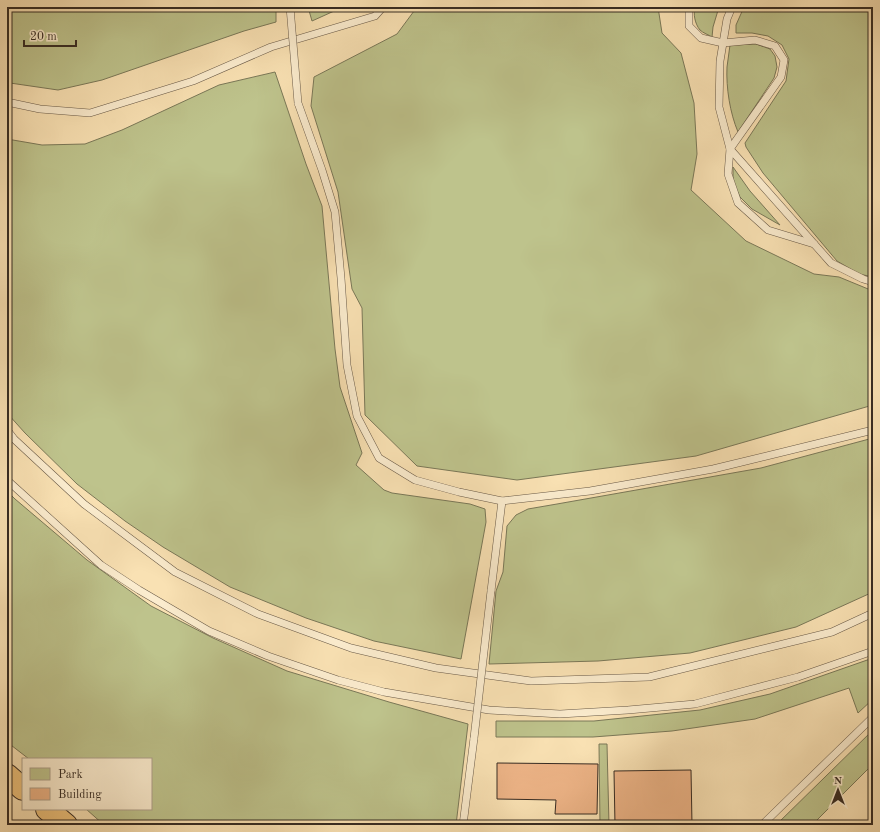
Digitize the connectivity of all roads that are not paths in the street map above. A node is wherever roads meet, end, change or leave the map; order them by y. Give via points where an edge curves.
1 (290, 7) edge
2 (383, 7) edge
3 (690, 7) edge
4 (732, 7) edge
5 (723, 43) junction
6 (7, 102) edge
7 (730, 149) junction
8 (814, 244) junction
9 (873, 282) edge
10 (7, 430) edge
11 (873, 430) edge
12 (7, 480) edge
13 (502, 501) junction
14 (873, 614) edge
15 (873, 651) edge
16 (873, 717) edge
17 (7, 775) edge
18 (22, 788) edge
19 (48, 810) edge
20 (66, 825) edge
21 (463, 825) edge
22 (762, 825) edge

1 - 13 lane, bridge via 298,103 335,212 347,365 361,423 379,458 415,480
2 - 6 lane via 375,16 271,48 193,81 90,113 40,109
3 - 5 lane via 689,26 701,38
4 - 5 lane
5 - 7 lane via 719,107
5 - 7 lane via 755,40 775,46 784,60 781,77
7 - 8 lane
7 - 8 lane via 728,174 738,203 768,230
8 - 9 lane via 831,263 863,280
10 - 14 lane via 84,504 175,572 258,614 351,648 436,668 531,681 649,677 832,632
11 - 13 lane via 713,469 590,491
12 - 15 lane via 100,565 209,631 268,656 338,680 384,692 488,710 560,714 628,710 695,704 798,677
13 - 21 lane, bridge
16 - 22 lane
17 - 18 highway
19 - 20 highway

